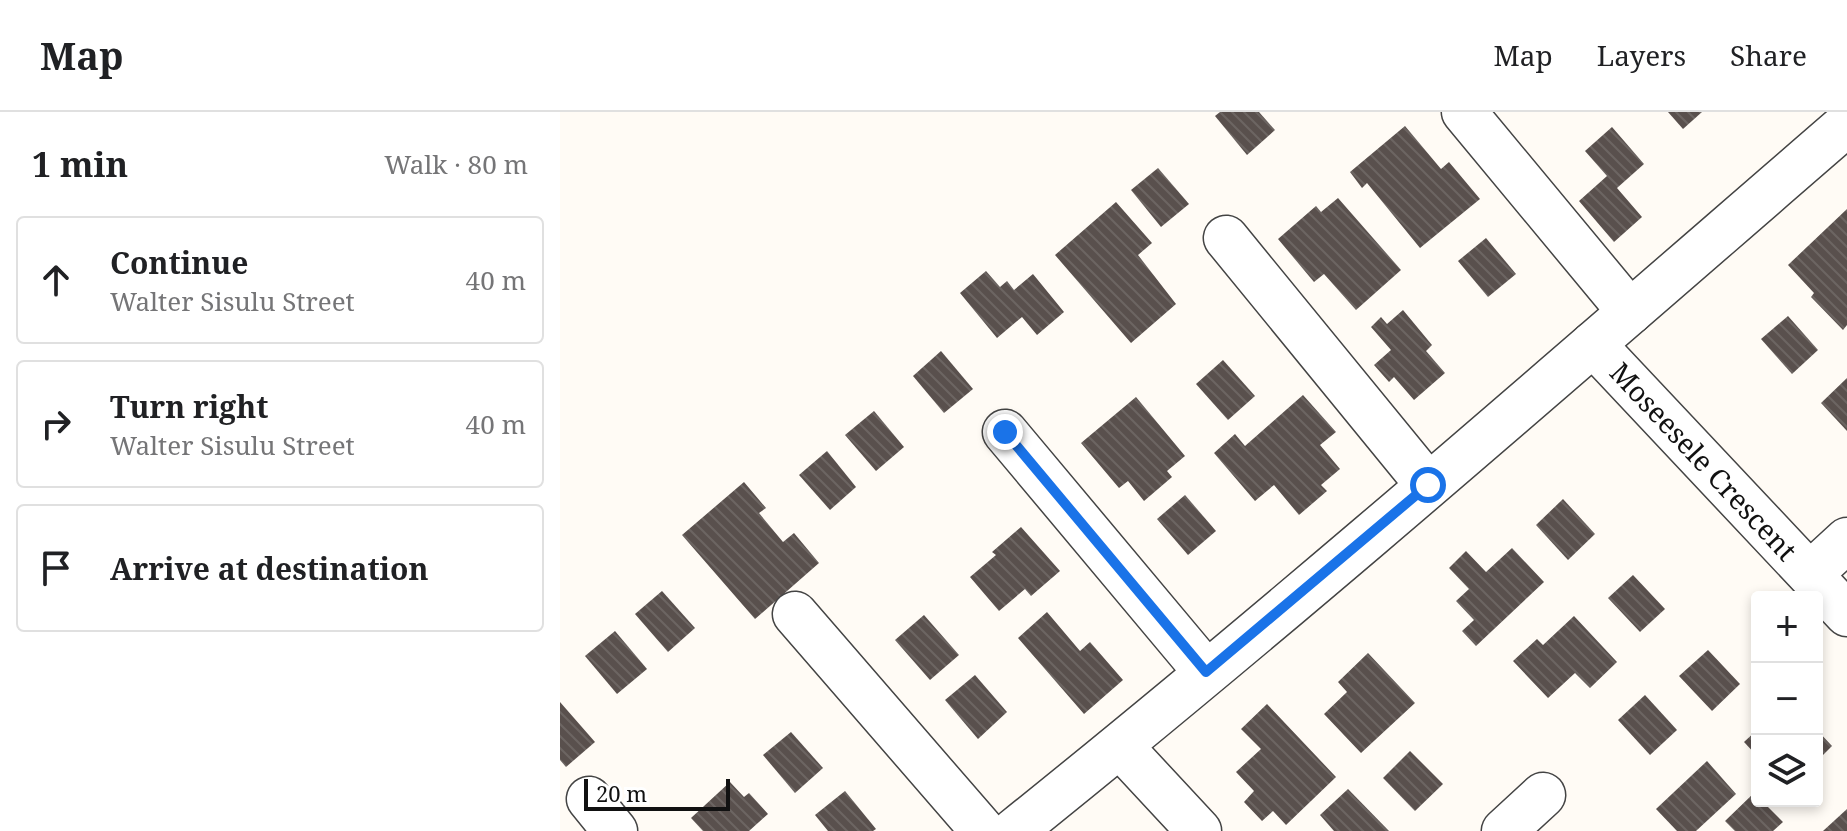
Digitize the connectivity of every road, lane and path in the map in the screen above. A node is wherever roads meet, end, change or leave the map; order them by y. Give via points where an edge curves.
1 (1464, 112) edge
2 (1841, 121) edge
3 (1226, 238) dead end
4 (1630, 312) junction
5 (1593, 344) junction
6 (1005, 432) dead end
7 (1428, 485) junction
8 (1847, 540) edge
9 (1810, 574) junction
10 (795, 614) dead end
11 (1847, 614) edge
12 (1206, 672) junction
13 (1120, 746) junction
14 (1543, 795) dead end
15 (983, 831) edge
16 (1014, 831) edge
17 (1199, 831) edge
18 (1504, 831) edge

1 - 4 street
2 - 4 street
3 - 7 street
4 - 5 street
5 - 7 street
5 - 9 street, Moseesele Crescent
6 - 12 street
7 - 12 street
8 - 9 street
9 - 11 street, Moseesele Crescent
10 - 15 street
12 - 13 street
13 - 16 street
13 - 17 street
14 - 18 street

